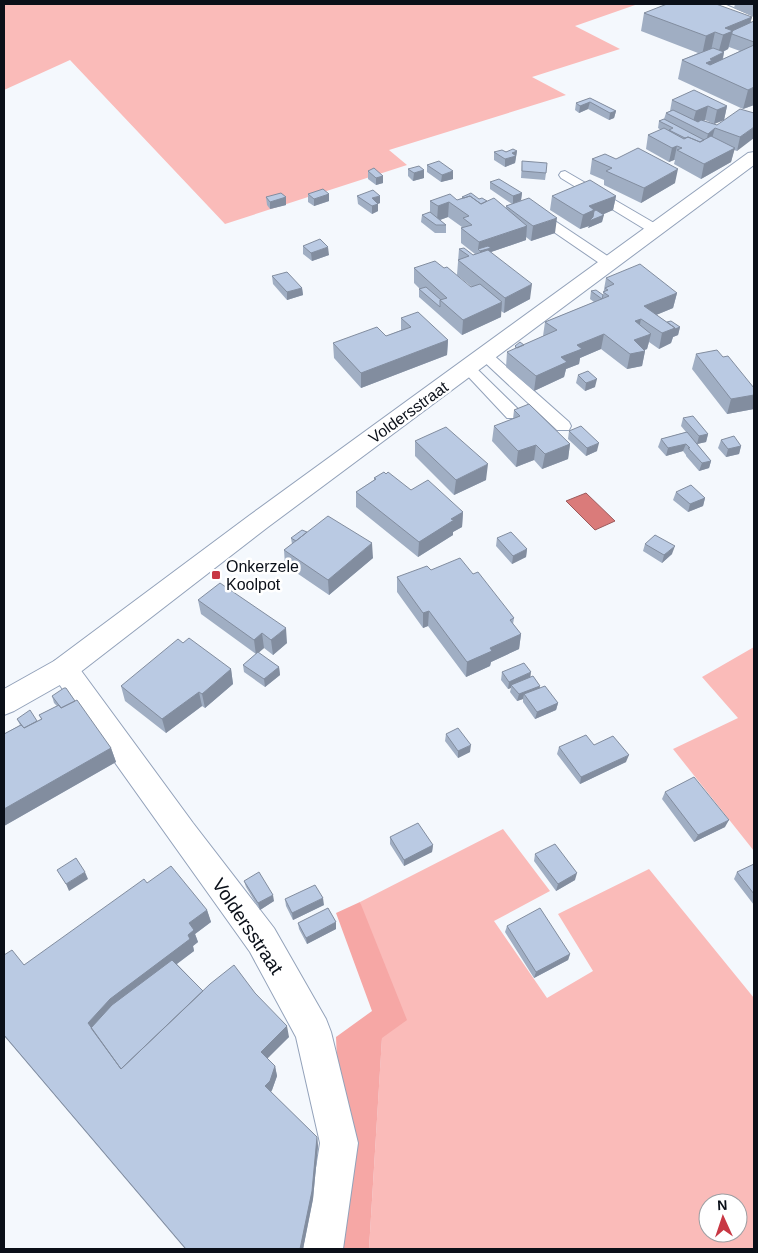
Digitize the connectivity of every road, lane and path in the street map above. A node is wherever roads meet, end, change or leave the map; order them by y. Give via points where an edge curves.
1 (716, 4) edge
2 (754, 20) edge
3 (754, 157) edge
4 (565, 175) dead end
5 (616, 197) edge
6 (522, 205) edge
7 (661, 226) junction
8 (610, 264) junction
9 (477, 362) junction
10 (513, 414) dead end
11 (563, 426) dead end
12 (64, 669) junction
13 (4, 703) edge
14 (324, 1249) edge

1 - 2 lane
3 - 7 street, Voldersstraat
4 - 7 lane
5 - 7 lane
6 - 8 lane
7 - 8 street, Voldersstraat
8 - 9 street, Voldersstraat
9 - 10 lane
9 - 11 lane
9 - 12 street, Voldersstraat
12 - 13 street, Voldersstraat
12 - 14 street, Voldersstraat via 262,940 313,1032 339,1143

